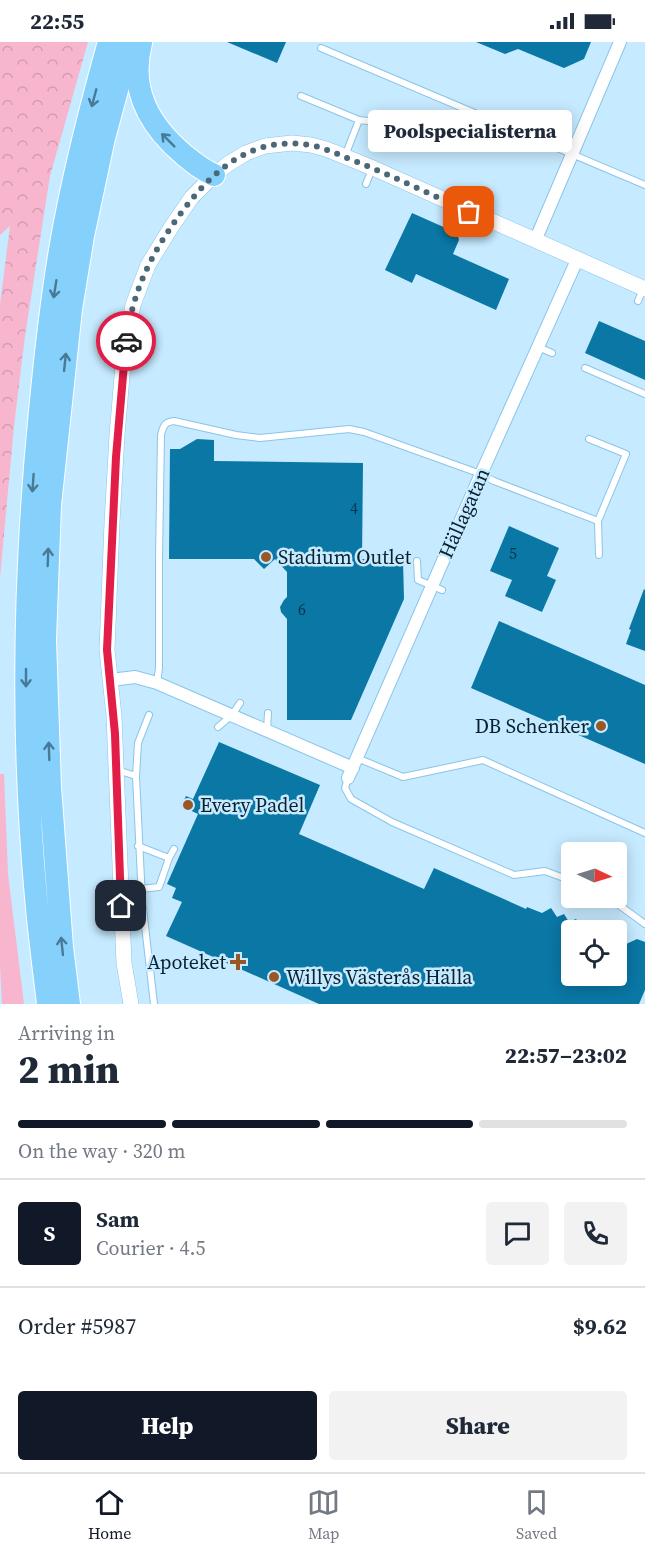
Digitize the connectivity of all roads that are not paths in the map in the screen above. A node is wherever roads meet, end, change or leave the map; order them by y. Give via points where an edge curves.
1 (109, 42) edge
2 (130, 42) edge
3 (141, 42) edge
4 (620, 42) edge
5 (321, 48) dead end
6 (301, 96) dead end
7 (359, 120) junction
8 (386, 123) dead end
9 (572, 154) junction
10 (345, 157) junction
11 (373, 168) junction
12 (214, 175) junction
13 (366, 184) dead end
14 (645, 184) edge
15 (535, 241) junction
16 (577, 260) junction
17 (642, 293) edge
18 (538, 347) junction
19 (552, 353) dead end
20 (585, 368) dead end
21 (645, 394) edge
22 (589, 439) dead end
23 (481, 474) junction
24 (598, 521) junction
25 (599, 555) dead end
26 (417, 561) dead end
27 (437, 588) junction
28 (111, 680) junction
29 (157, 682) junction
30 (240, 703) dead end
31 (268, 713) dead end
32 (149, 715) dead end
33 (232, 715) junction
34 (218, 727) dead end
35 (267, 730) junction
36 (353, 768) junction
37 (117, 770) junction
38 (136, 776) junction
39 (645, 833) edge
40 (138, 846) junction
41 (174, 849) dead end
42 (170, 858) junction
43 (561, 877) edge
44 (141, 889) junction
45 (623, 908) edge
46 (642, 922) edge
47 (48, 1004) edge
48 (69, 1004) edge
49 (131, 1004) edge
50 (154, 1004) edge

1 -> 47 highway via 65,224 47,341 30,531 26,728 36,898
48 -> 2 highway via 50,776 45,640 50,505 81,246
12 -> 3 highway via 201,170 151,120 138,81
4 - 9 street
5 - 9 lane
6 - 7 lane
7 - 8 lane
7 - 10 lane
9 - 14 lane
9 - 15 street
10 - 11 street
10 - 12 street via 311,145 265,146 246,153
11 - 13 lane
11 - 15 street
12 - 28 street via 192,197 148,265 127,331 112,523 107,650
15 - 16 street
16 - 17 street
16 - 18 street, Hällagatan
18 - 19 lane
18 - 23 street, Hällagatan
20 - 21 lane
22 - 24 lane via 626,454
23 - 24 lane
23 - 27 street, Hällagatan via 458,515 451,556
23 - 29 lane via 349,429 260,438 174,421 164,425
24 - 25 lane
26 - 27 lane via 418,580
27 - 36 street, Hällagatan
28 - 29 street via 135,677
28 - 37 street
29 - 33 street via 189,691
30 - 33 lane
31 - 35 lane
32 - 38 lane via 138,743
33 - 34 lane
33 - 35 street
35 - 36 street
36 - 39 lane via 403,777 483,760
36 - 43 lane via 345,788 351,799 392,822 514,875 545,871
37 - 38 lane
37 - 49 street via 124,963
38 - 40 lane
40 - 42 lane
40 - 44 lane
41 - 42 lane
42 - 44 lane via 159,886
44 - 50 lane
45 - 46 lane

